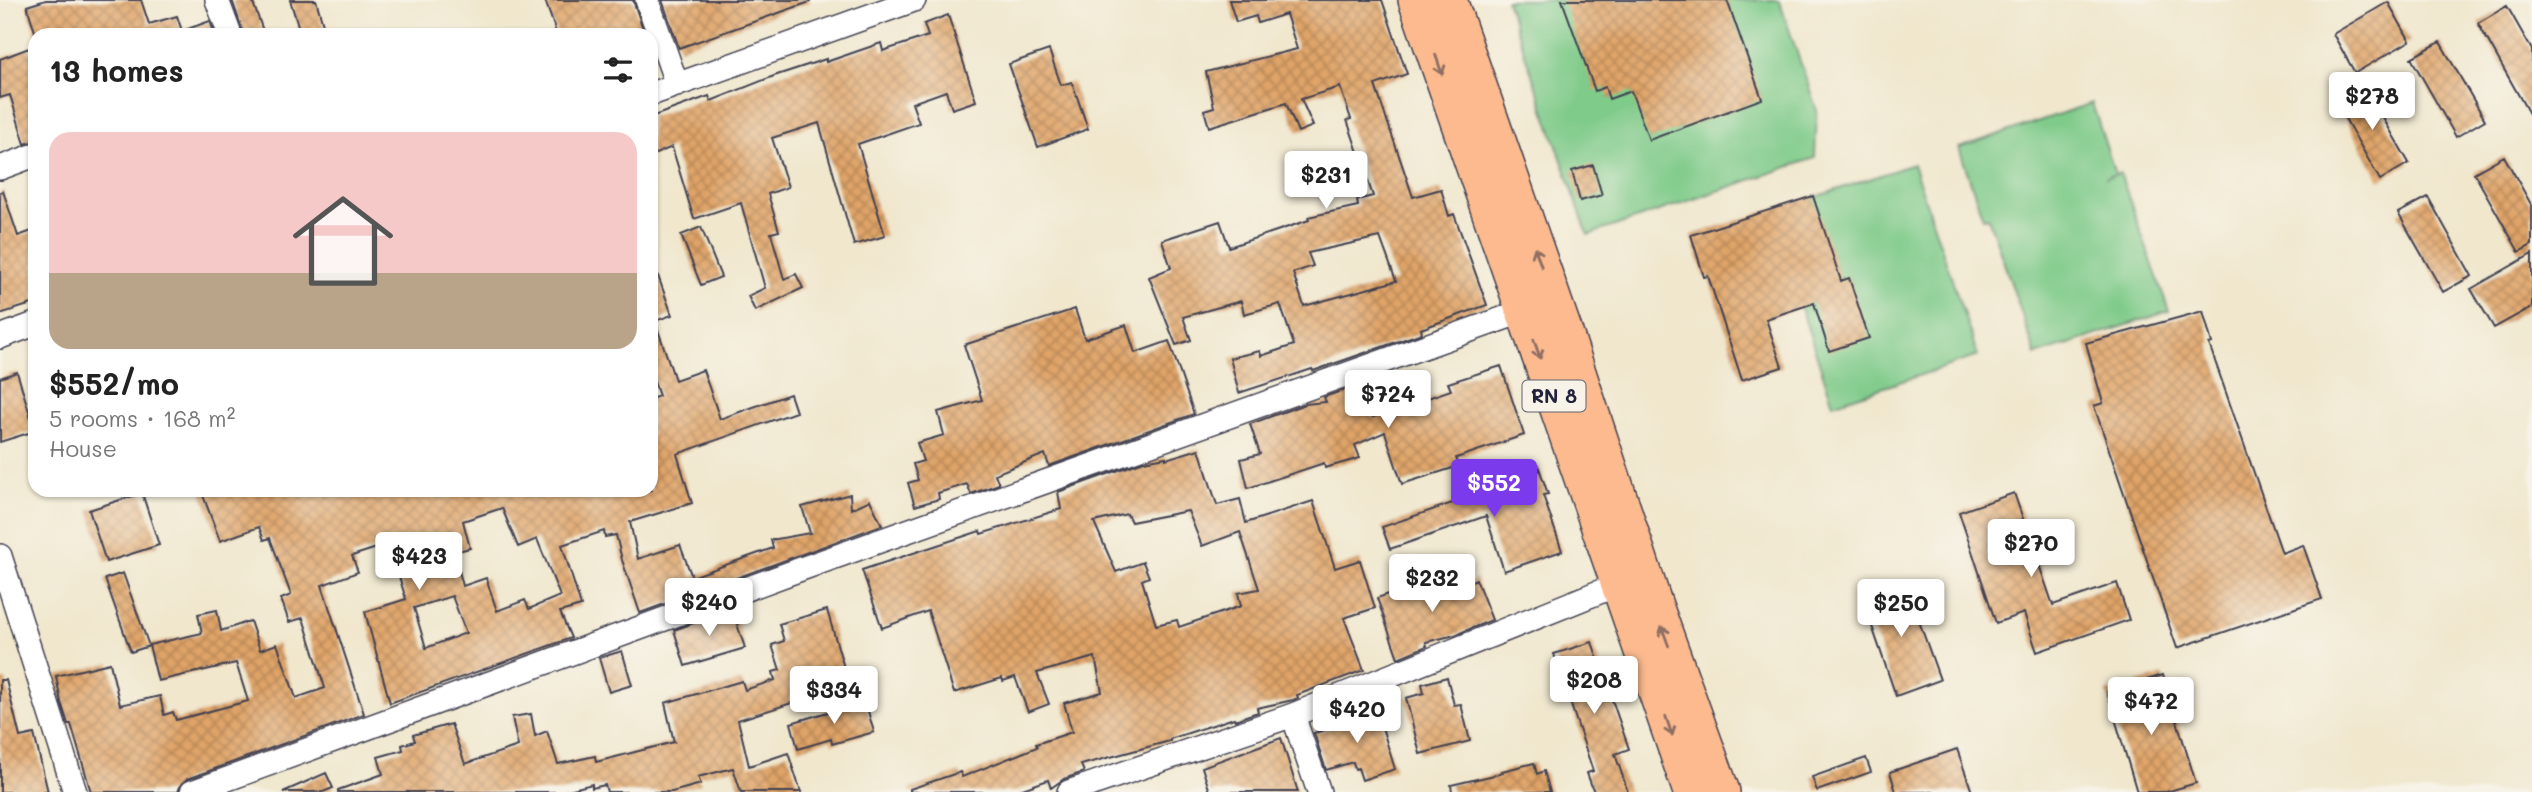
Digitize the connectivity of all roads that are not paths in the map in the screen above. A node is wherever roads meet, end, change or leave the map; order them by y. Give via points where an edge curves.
1 (217, 0) edge
2 (647, 0) edge
3 (914, 0) edge
4 (1417, 0) edge
5 (1448, 0) edge
6 (227, 28) edge
7 (657, 28) edge
8 (658, 31) edge
9 (677, 85) junction
10 (658, 92) edge
11 (28, 158) edge
12 (0, 168) edge
13 (1524, 311) junction
14 (28, 327) edge
15 (0, 337) edge
16 (0, 556) edge
17 (1619, 584) junction
18 (1293, 715) junction
19 (75, 792) edge
20 (192, 792) edge
21 (1069, 792) edge
22 (1319, 792) edge
23 (1692, 792) edge
24 (1721, 792) edge

1 - 6 street
2 - 7 street
3 - 9 street
4 -> 13 main road, RN 8
24 -> 5 main road, RN 8
8 - 9 street
9 - 10 street
11 - 12 street
13 -> 17 main road, RN 8
13 - 20 street
14 - 15 street
16 - 19 street
17 - 18 street
17 -> 23 main road, RN 8
18 - 21 street
18 - 22 street

